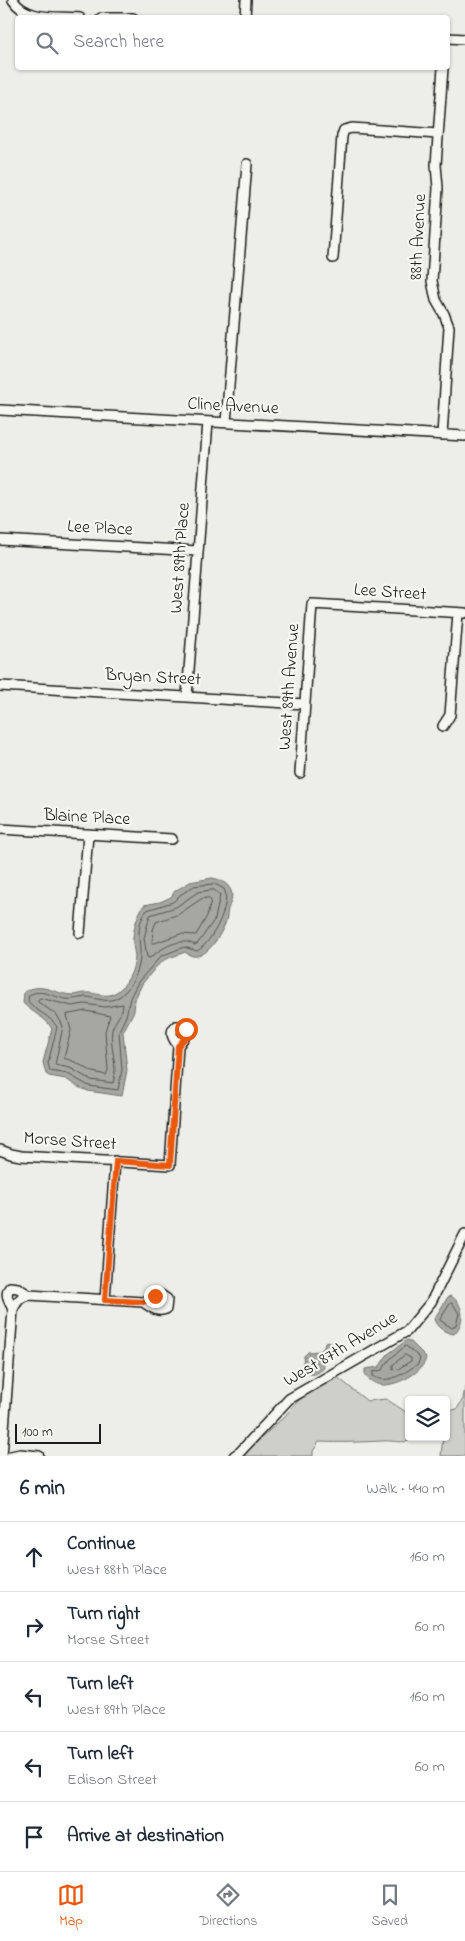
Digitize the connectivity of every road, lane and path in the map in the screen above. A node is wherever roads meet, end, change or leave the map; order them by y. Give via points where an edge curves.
1 (246, 0) edge
2 (15, 4) edge
3 (36, 15) edge
4 (245, 15) edge
5 (450, 38) edge
6 (465, 39) edge
7 (443, 70) edge
8 (438, 134) junction
9 (247, 164) dead end
10 (333, 258) dead end
11 (0, 410) edge
12 (208, 422) junction
13 (226, 422) junction
14 (442, 435) junction
15 (465, 436) edge
16 (0, 540) edge
17 (198, 551) junction
18 (312, 604) joint
19 (461, 613) edge
20 (0, 686) edge
21 (187, 696) junction
22 (304, 704) junction
23 (443, 726) dead end
24 (300, 773) dead end
25 (0, 829) edge
26 (88, 834) junction
27 (172, 839) dead end
28 (80, 933) dead end
29 (178, 1046) dead end
30 (0, 1150) edge
31 (116, 1161) junction
32 (465, 1234) edge
33 (29, 1295) junction
34 (105, 1300) junction
35 (143, 1302) dead end
36 (13, 1308) junction
37 (2, 1456) edge
38 (11, 1456) edge
39 (39, 1456) edge
40 (234, 1456) edge

1 - 4 street
2 - 3 street via 25,13
5 - 6 street
7 - 8 street, 88th Avenue
8 - 10 street via 344,130
8 - 14 street, 88th Avenue via 432,281 436,300 449,327
9 - 13 street
11 - 12 street, Cline Avenue
12 - 13 street, Cline Avenue
12 - 17 street, West 89th Place
13 - 14 street, Cline Avenue
14 - 15 street, Cline Avenue
16 - 17 street, Lee Place
17 - 21 street, West 89th Place
18 - 19 street, Lee Street
18 - 22 street, West 89th Avenue
19 - 23 street via 450,715
20 - 21 street, Bryan Street
21 - 22 street, Bryan Street
22 - 24 street, West 89th Avenue
25 - 26 street, Blaine Place
26 - 27 street, Blaine Place
26 - 28 street
29 - 31 street, Morse Street via 170,1165
30 - 31 street, Morse Street via 21,1156
31 - 34 street
32 - 40 street, West 87th Avenue via 432,1302 407,1331 289,1399
33 - 34 street
33 - 36 street via 18,1300
33 - 36 street via 10,1287 7,1296
34 - 35 street
36 - 37 street
38 - 39 street

